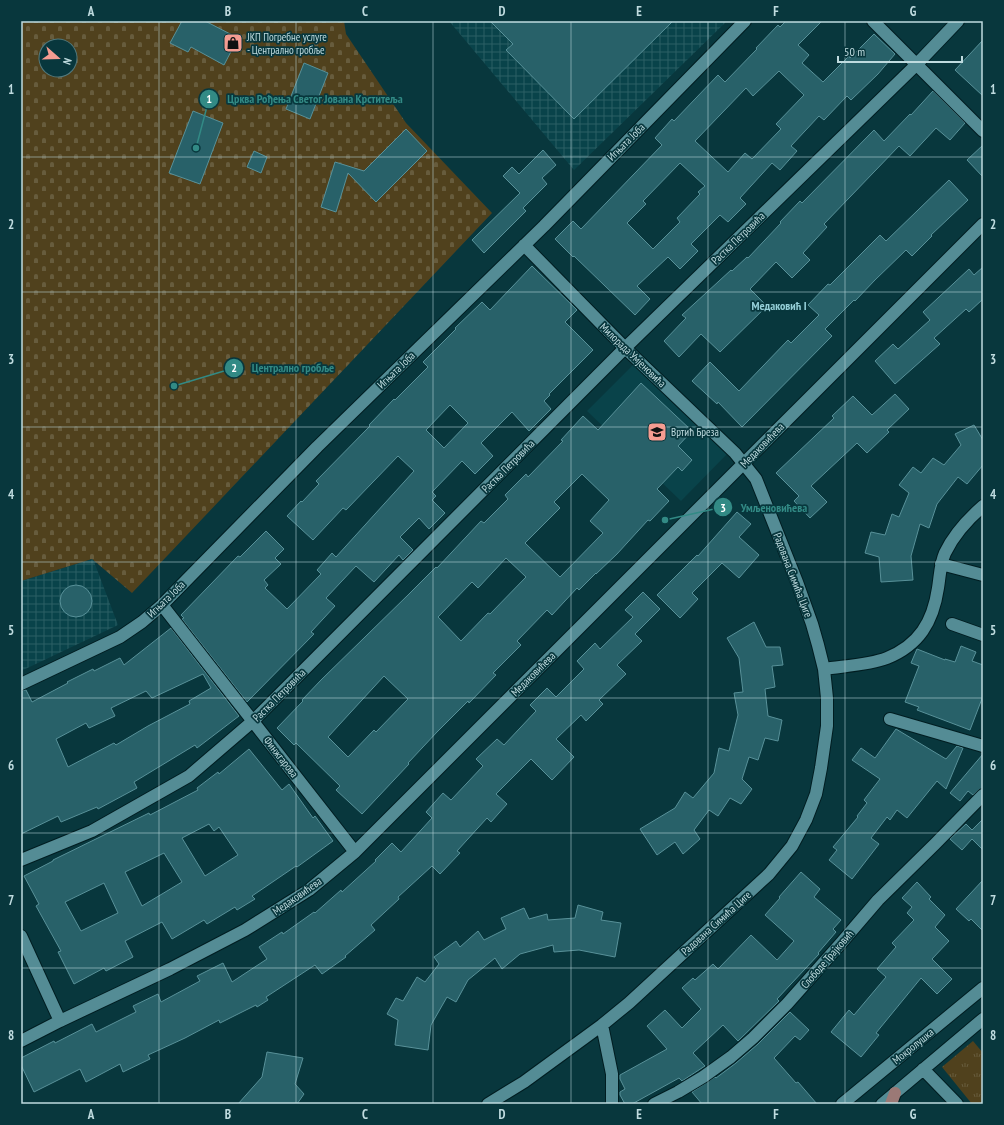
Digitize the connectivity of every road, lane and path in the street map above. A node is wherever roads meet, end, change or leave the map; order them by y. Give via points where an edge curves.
1 (745, 21) edge
2 (873, 21) edge
3 (958, 21) edge
4 (916, 64) junction
5 (983, 131) edge
6 (983, 224) edge
7 (524, 245) junction
8 (625, 348) junction
9 (744, 463) junction
10 (983, 506) edge
11 (941, 564) junction
12 (983, 575) edge
13 (162, 605) junction
14 (952, 624) dead end
15 (983, 635) edge
16 (824, 669) junction
17 (21, 684) edge
18 (890, 719) dead end
19 (253, 721) junction
20 (983, 746) edge
21 (983, 795) edge
22 (355, 852) junction
23 (21, 860) edge
24 (21, 936) edge
25 (983, 988) edge
26 (983, 1019) edge
27 (60, 1021) junction
28 (602, 1025) junction
29 (21, 1041) edge
30 (923, 1069) junction
31 (893, 1099) edge
32 (488, 1104) edge
33 (612, 1104) edge
34 (654, 1104) edge
35 (842, 1104) edge
36 (882, 1104) edge
37 (957, 1104) edge

1 - 7 street, Игњата Јоба
2 - 4 street
3 - 4 street, Растка Петровића
4 - 5 street
4 - 8 street, Растка Петровића
6 - 9 street, Медаковићева
7 - 8 street, Милорада Умјеновића
7 - 13 street, Игњата Јоба via 318,447
8 - 9 street, Милорада Умјеновића
8 - 19 street, Растка Петровића
9 - 16 street, Радована Симића Циге via 756,479 796,582 812,624
9 - 22 street, Медаковићева
10 - 11 street via 958,530
11 - 12 street
11 - 16 street via 935,604 924,630 917,639 886,658
13 - 17 street, Игњата Јоба via 120,637
13 - 19 street, Финжгарова
14 - 15 street
16 - 28 street, Радована Симића Циге via 827,698 821,768 816,794 792,846 769,874
18 - 20 street
19 - 22 street, Финжгарова
19 - 23 street, Растка Петровића via 189,776 92,831
21 - 34 street, Слободе Трајковић via 878,900 787,1004 753,1038 703,1077
22 - 27 street, Медаковићева via 309,890 245,930
24 - 27 street
25 - 35 street, Мокролушка
26 - 30 street
27 - 29 street, Медаковићева
28 - 32 street, Радована Симића Циге via 524,1082
28 - 33 street via 612,1074
30 - 31 street
30 - 37 street
31 - 36 street

